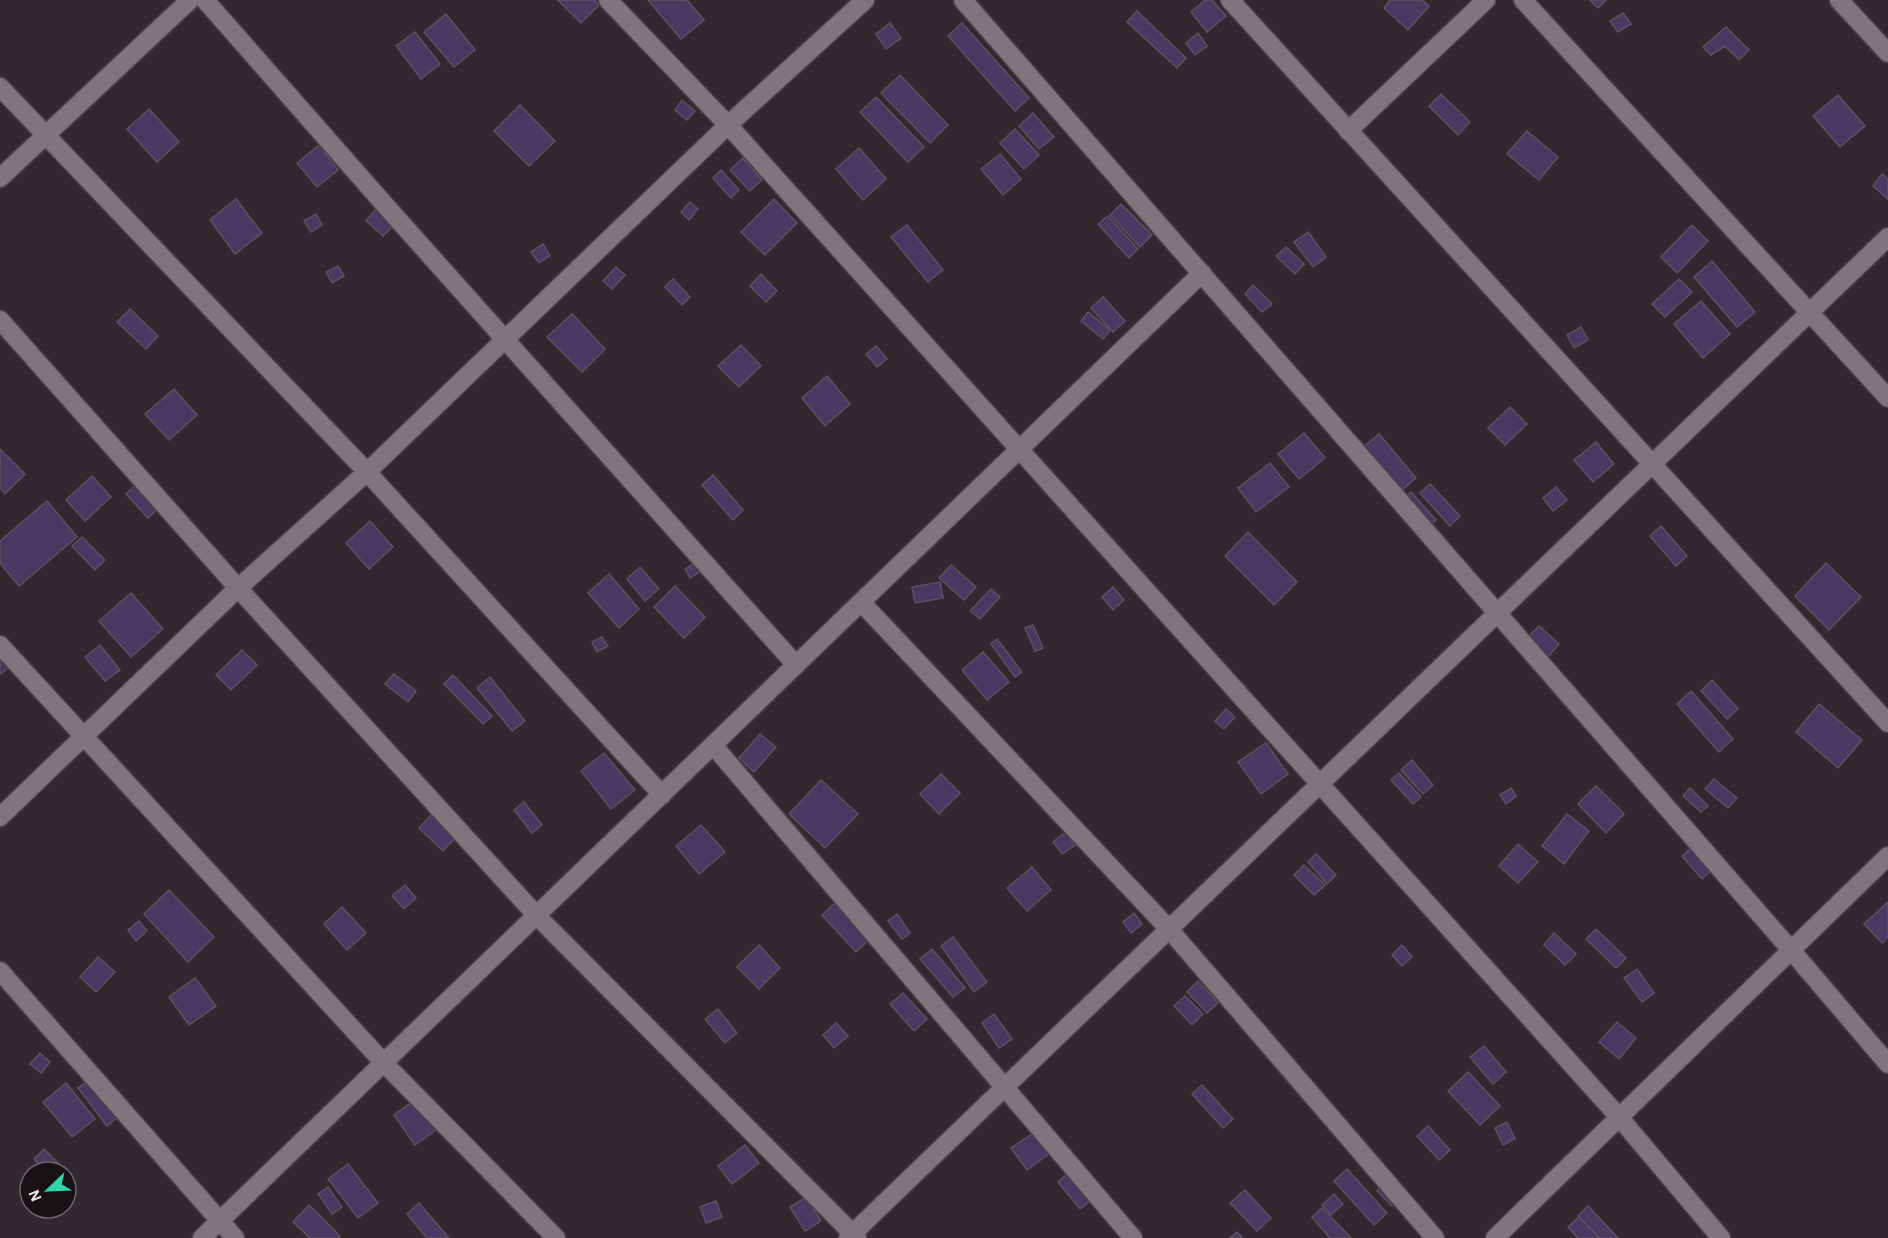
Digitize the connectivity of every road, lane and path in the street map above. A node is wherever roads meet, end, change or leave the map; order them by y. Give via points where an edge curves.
1 (190, 0) edge
2 (205, 0) edge
3 (608, 0) edge
4 (865, 0) edge
5 (963, 0) edge
6 (1230, 0) edge
7 (1486, 0) edge
8 (1523, 0) edge
9 (1839, 0) edge
10 (1888, 53) edge
11 (0, 87) edge
12 (728, 125) junction
13 (1348, 131) junction
14 (46, 134) junction
15 (0, 178) edge
16 (1888, 237) edge
17 (1202, 273) junction
18 (1810, 312) junction
19 (0, 320) edge
20 (504, 338) junction
21 (1888, 399) edge
22 (1019, 449) junction
23 (1652, 464) junction
24 (367, 472) junction
25 (238, 588) junction
26 (861, 602) junction
27 (1496, 614) junction
28 (0, 645) edge
29 (796, 665) junction
30 (1888, 723) edge
31 (83, 737) junction
32 (713, 745) junction
33 (1320, 784) junction
34 (662, 795) junction
35 (0, 817) edge
36 (1888, 856) edge
37 (537, 916) junction
38 (1169, 929) junction
39 (1791, 950) junction
40 (0, 971) edge
41 (383, 1062) junction
42 (1888, 1064) edge
43 (1005, 1087) junction
44 (1619, 1118) junction
45 (220, 1221) junction
46 (853, 1236) edge
47 (202, 1238) edge
48 (235, 1238) edge
49 (556, 1238) edge
50 (1133, 1238) edge
51 (1435, 1238) edge
52 (1495, 1238) edge
53 (1721, 1238) edge

1 - 14 street
2 - 20 street
3 - 12 street
4 - 12 street
5 - 17 street
6 - 13 street
7 - 13 street
8 - 18 street
9 - 10 street
11 - 14 street
12 - 20 street
12 - 22 street
13 - 23 street
14 - 15 street
14 - 24 street
16 - 18 street
17 - 22 street
17 - 27 street
18 - 21 street
18 - 23 street
19 - 25 street
20 - 24 street
20 - 29 street
22 - 26 street
22 - 33 street
23 - 27 street
23 - 30 street
24 - 25 street
24 - 34 street
25 - 31 street
25 - 37 street
26 - 29 street
26 - 38 street
27 - 33 street
27 - 39 street
28 - 31 street
29 - 32 street
31 - 35 street
31 - 41 street
32 - 34 street
32 - 43 street
33 - 38 street
33 - 44 street
34 - 37 street
36 - 39 street
37 - 41 street
37 - 46 street
38 - 43 street
38 - 51 street
39 - 42 street
39 - 44 street
40 - 45 street
41 - 45 street
41 - 49 street
43 - 46 street
43 - 50 street
44 - 52 street
44 - 53 street
45 - 47 street
45 - 48 street

